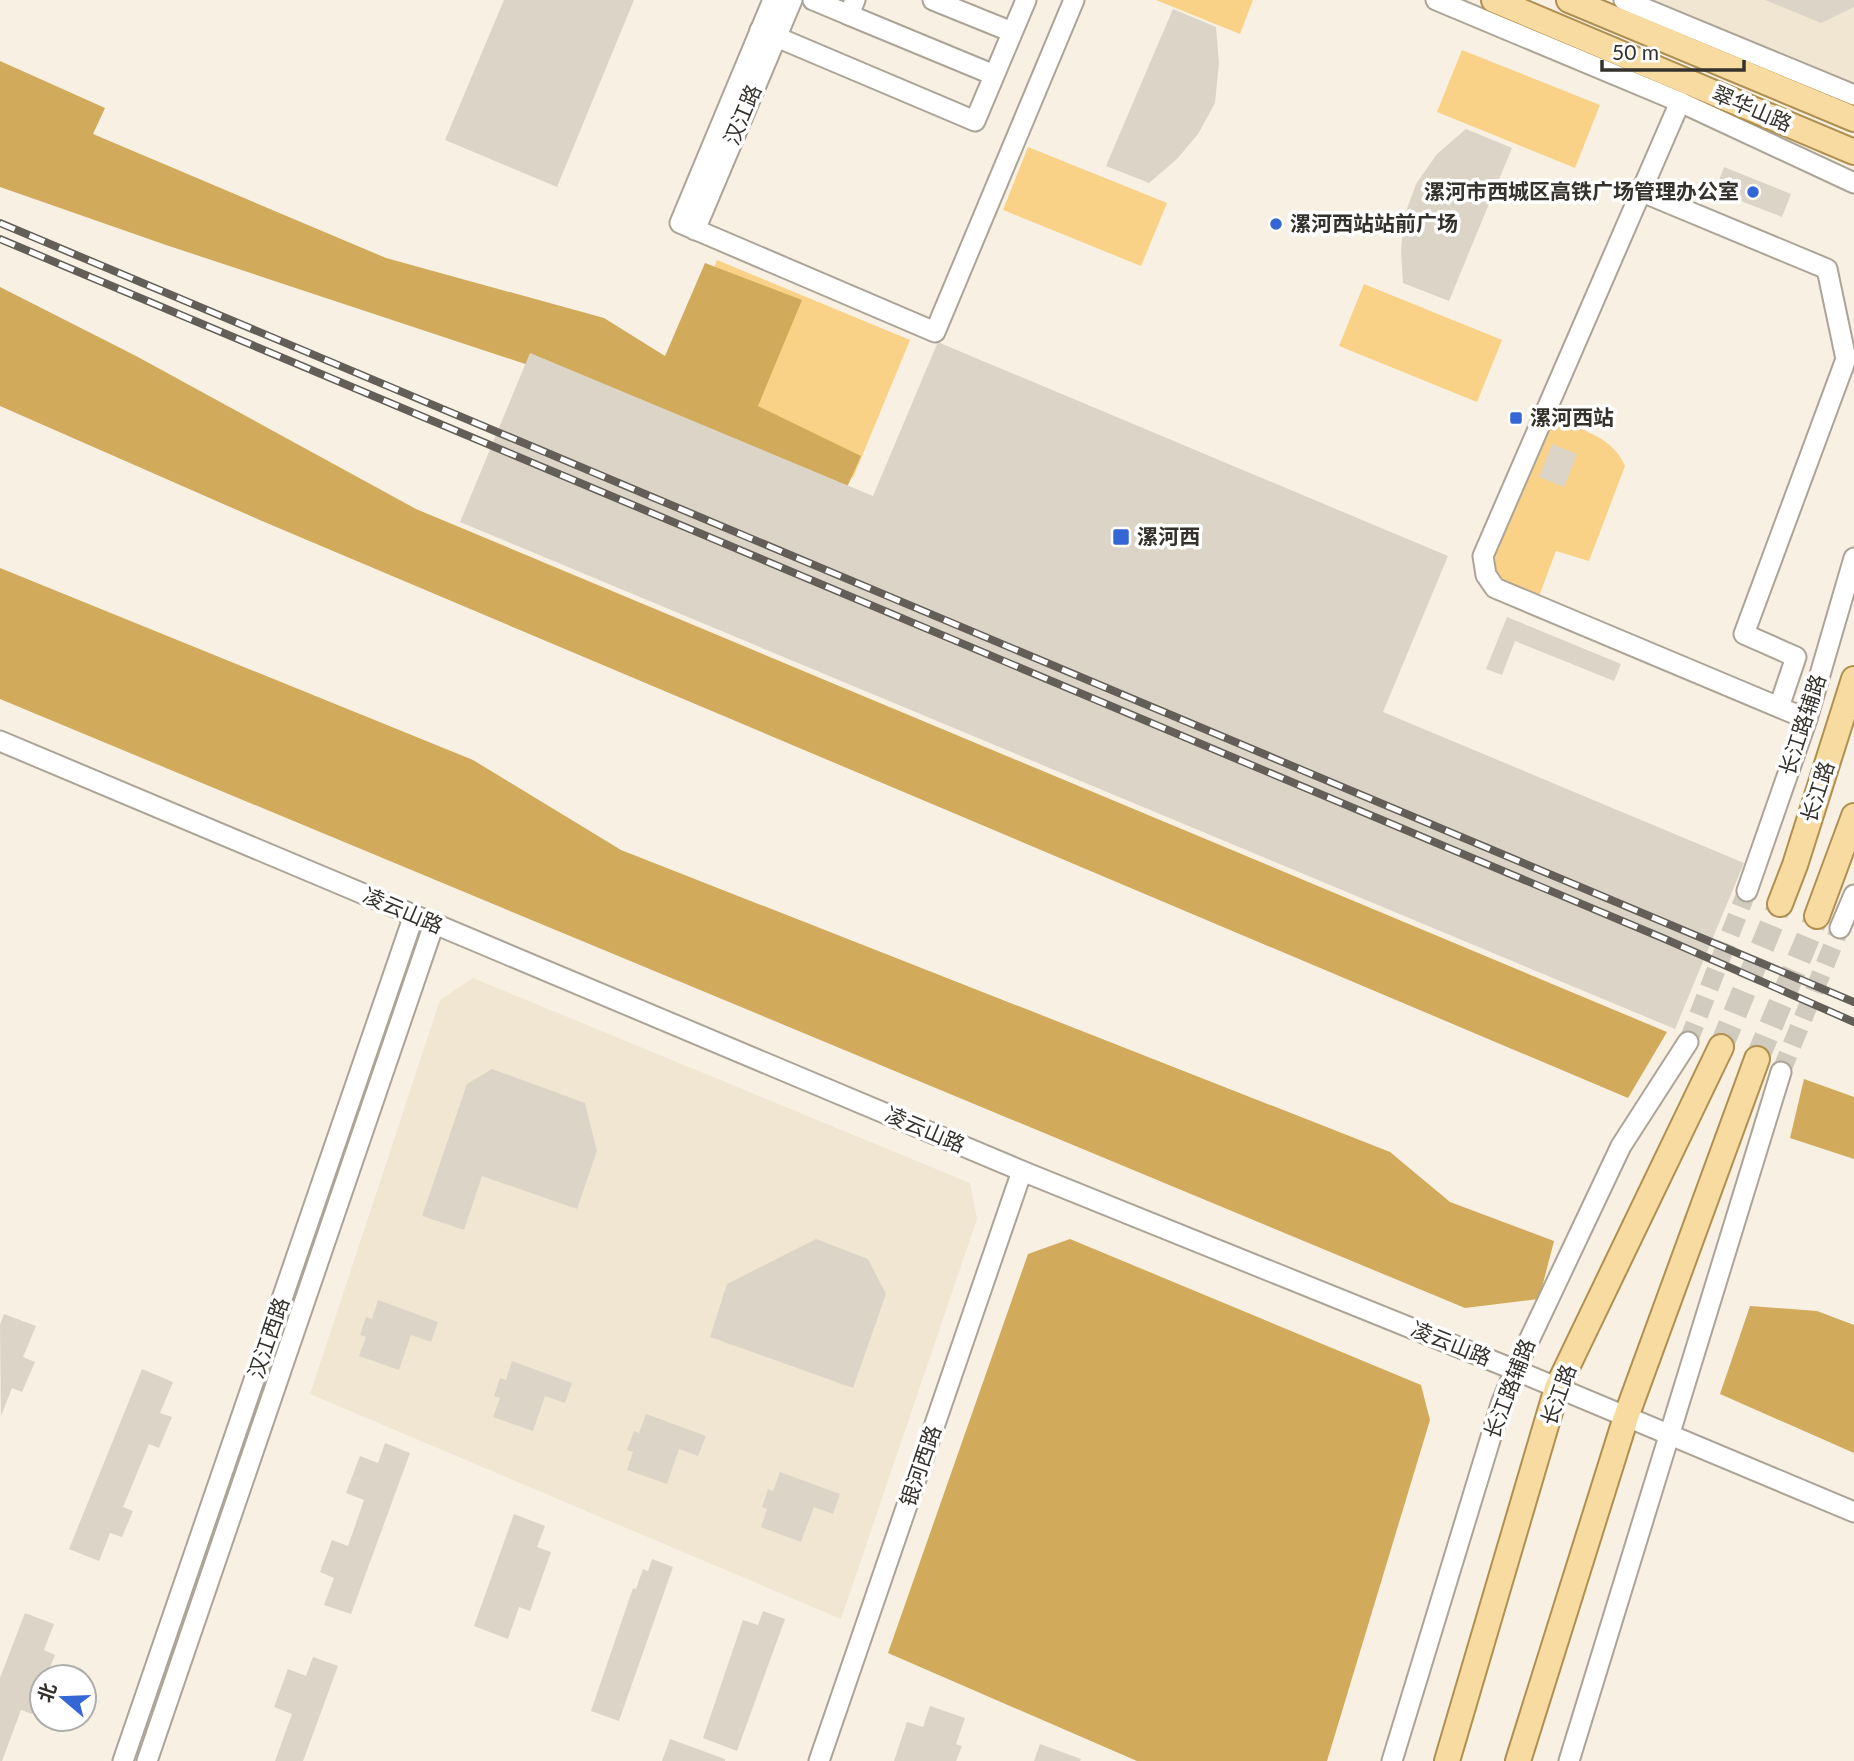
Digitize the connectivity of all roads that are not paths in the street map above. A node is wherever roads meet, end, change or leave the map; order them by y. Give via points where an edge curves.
1 (773, 0) edge
2 (792, 0) edge
3 (813, 0) edge
4 (933, 0) edge
5 (1026, 0) edge
6 (1074, 0) edge
7 (1436, 0) edge
8 (1494, 0) edge
9 (1569, 0) edge
10 (1624, 0) edge
11 (852, 7) edge
12 (769, 33) junction
13 (1012, 33) junction
14 (994, 75) junction
15 (1854, 95) edge
16 (1680, 102) junction
17 (1854, 119) edge
18 (1854, 152) edge
19 (1854, 183) edge
20 (1642, 192) junction
21 (1854, 558) edge
22 (1854, 679) edge
23 (1779, 707) junction
24 (1807, 719) junction
25 (0, 741) edge
26 (1854, 816) edge
27 (1747, 891) tunnel mouth
28 (1854, 895) edge
29 (1780, 904) tunnel mouth
30 (414, 915) junction
31 (1817, 916) tunnel mouth
32 (434, 925) junction
33 (1840, 928) tunnel mouth
34 (1688, 1042) tunnel mouth
35 (1721, 1047) tunnel mouth
36 (1757, 1059) tunnel mouth
37 (1781, 1072) tunnel mouth
38 (1022, 1171) junction
39 (1515, 1370) junction
40 (1558, 1388) junction
41 (1626, 1417) junction
42 (1669, 1434) junction
43 (1854, 1512) edge
44 (123, 1761) edge
45 (147, 1761) edge
46 (819, 1761) edge
47 (1392, 1761) edge
48 (1447, 1761) edge
49 (1518, 1761) edge
50 (1569, 1761) edge

1 - 12 street, 汉江路
2 - 12 street, 汉江路
3 - 11 street
4 - 13 street
5 - 13 street
6 - 12 street, 汉江路 via 934,332 687,227
7 - 16 street
8 - 18 main road, 翠华山路
9 - 17 main road, 翠华山路
10 - 15 street
11 - 14 street
12 - 14 street via 975,121
13 - 14 street
16 - 19 street
16 - 20 street
20 - 23 street via 1827,269 1846,359 1744,634 1796,657
20 - 23 street via 1483,555 1486,575 1495,588
21 - 24 street, 长江路辅路
22 - 29 main road, 长江路
23 - 24 street
24 - 27 street, 长江路辅路
25 - 30 street, 凌云山路
26 - 31 main road, 长江路
28 - 33 street
30 - 32 street, 凌云山路
30 - 44 street, 汉江西路
32 - 38 street, 凌云山路
32 - 45 street, 汉江西路
34 - 39 street, 长江路辅路 via 1621,1146
35 - 40 main road, 长江路
36 - 41 main road
37 - 42 street
38 - 39 street, 凌云山路
38 - 46 street, 银河西路
39 - 40 street, 凌云山路
39 - 47 street, 长江路辅路
40 - 41 street, 凌云山路
40 - 48 main road, 长江路
41 - 42 street, 凌云山路
41 - 49 main road
42 - 43 street, 凌云山路
42 - 50 street

